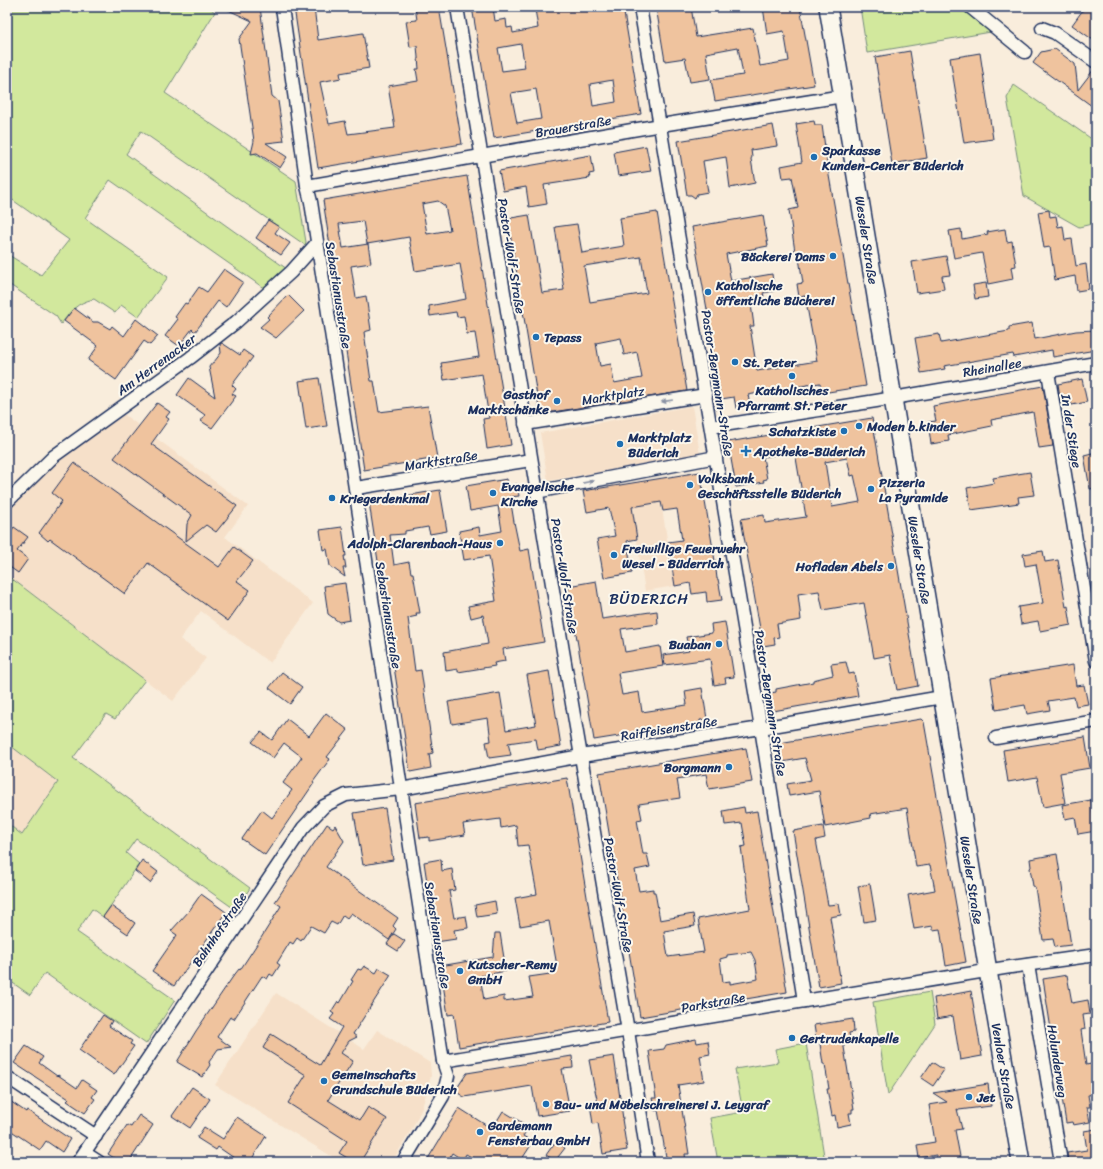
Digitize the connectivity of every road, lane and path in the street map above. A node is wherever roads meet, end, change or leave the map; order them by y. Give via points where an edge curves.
1 (282, 7) edge
2 (457, 7) edge
3 (640, 7) edge
4 (828, 7) edge
5 (970, 7) edge
6 (1042, 28) dead end
7 (1025, 52) dead end
8 (1095, 60) edge
9 (843, 96) junction
10 (661, 126) junction
11 (481, 156) junction
12 (307, 186) junction
13 (317, 243) junction
14 (1096, 363) edge
15 (1048, 372) junction
16 (706, 395) junction
17 (893, 398) junction
18 (525, 424) junction
19 (710, 427) junction
20 (716, 457) junction
21 (531, 460) junction
22 (356, 488) junction
23 (536, 492) junction
24 (7, 502) edge
25 (1096, 661) edge
26 (942, 697) junction
27 (1096, 721) edge
28 (761, 728) junction
29 (996, 738) dead end
30 (581, 756) junction
31 (401, 789) junction
32 (1096, 954) edge
33 (1028, 965) junction
34 (988, 971) junction
35 (804, 1001) junction
36 (628, 1031) junction
37 (443, 1061) junction
38 (7, 1077) edge
39 (96, 1136) junction
40 (82, 1157) edge
41 (99, 1162) edge
42 (403, 1162) edge
43 (648, 1162) edge
44 (1021, 1162) edge
45 (1061, 1162) edge

1 - 12 street, Sebastianusstraße
2 - 11 street, Pastor-Wolf-Straße
3 - 10 street, Pastor-Bergmann-Straße
4 - 9 street, Weseler Straße
5 - 7 street
6 - 8 street via 1055,32
9 - 10 street, Brauerstraße
9 - 17 street, Weseler Straße
10 - 11 street, Brauerstraße
10 - 16 street, Pastor-Bergmann-Straße
11 - 12 street, Brauerstraße
11 - 18 street, Pastor-Wolf-Straße
12 - 13 street, Sebastianusstraße
13 - 22 street, Sebastianusstraße
13 - 24 street, Am Herrenacker via 291,272 236,322 54,456
14 - 15 street, Rheinallee
15 - 17 street, Rheinallee
15 - 25 street, In der Stiege
16 -> 18 street, Marktplatz
16 - 19 street, Pastor-Bergmann-Straße
17 - 19 street
17 - 26 street, Weseler Straße
18 - 21 street, Pastor-Wolf-Straße
19 - 20 street, Pastor-Bergmann-Straße
23 -> 20 street
20 - 28 street, Pastor-Bergmann-Straße
21 - 22 street, Marktstraße
21 - 23 street, Pastor-Wolf-Straße
22 - 31 street, Sebastianusstraße
23 - 30 street, Pastor-Wolf-Straße
26 - 28 street, Raiffeisenstraße
26 - 34 street, Weseler Straße
27 - 29 street
28 - 30 street, Raiffeisenstraße
28 - 35 street, Pastor-Bergmann-Straße
30 - 31 street, Raiffeisenstraße
30 - 36 street, Pastor-Wolf-Straße
31 - 37 street, Sebastianusstraße
31 - 39 street, Bahnhofstraße via 346,795 324,806 303,828
32 - 33 street, Parkstraße
33 - 34 street, Parkstraße
33 - 45 street, Holunderweg
34 - 35 street, Parkstraße
34 - 44 street, Venloer Straße
35 - 36 street, Parkstraße
36 - 37 street, Parkstraße
36 - 43 street, Pastor-Wolf-Straße
37 - 42 street, Sebastianusstraße via 448,1076 443,1096
38 - 39 street
39 - 40 street, Bahnhofstraße
40 - 41 street, Bahnhofstraße

